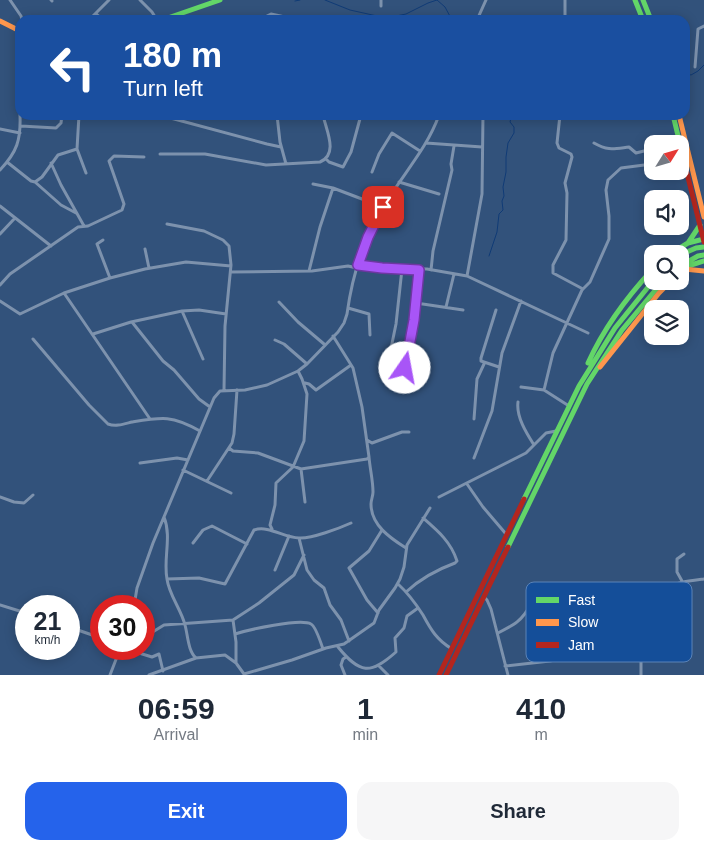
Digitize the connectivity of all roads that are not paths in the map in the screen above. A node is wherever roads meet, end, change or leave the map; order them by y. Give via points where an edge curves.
1 (10, 0) edge
2 (109, 0) edge
3 (140, 0) edge
4 (220, 0) edge
5 (382, 0) edge
6 (486, 0) edge
7 (565, 0) edge
8 (635, 0) edge
9 (643, 0) edge
10 (208, 2) edge
11 (381, 6) dead end
12 (96, 14) edge
13 (20, 15) edge
14 (154, 15) edge
15 (175, 15) edge
16 (478, 15) edge
17 (565, 15) edge
18 (641, 15) edge
19 (649, 15) edge
20 (0, 22) edge
21 (704, 26) edge
22 (15, 28) edge
23 (696, 66) dead end
24 (20, 120) edge
25 (62, 120) edge
26 (79, 120) edge
27 (174, 120) edge
28 (278, 120) edge
29 (324, 120) edge
30 (360, 120) edge
31 (437, 120) edge
32 (482, 120) edge
33 (559, 120) edge
34 (674, 120) edge
35 (680, 120) edge
36 (21, 126) junction
37 (0, 129) edge
38 (20, 133) junction
39 (678, 135) edge
40 (425, 143) junction
41 (594, 143) dead end
42 (454, 146) junction
43 (281, 147) junction
44 (482, 147) junction
45 (77, 149) junction
46 (420, 151) junction
47 (644, 151) edge
48 (160, 154) dead end
49 (144, 157) dead end
50 (328, 159) junction
51 (7, 162) junction
52 (52, 163) junction
53 (286, 164) junction
54 (644, 165) edge
55 (0, 170) edge
56 (372, 172) dead end
57 (86, 173) dead end
58 (688, 180) edge
59 (35, 182) junction
60 (399, 182) junction
61 (313, 184) dead end
62 (333, 188) junction
63 (439, 194) dead end
64 (702, 201) edge
65 (0, 206) edge
66 (383, 207) junction
67 (76, 214) junction
68 (704, 217) edge
69 (15, 218) junction
70 (167, 224) dead end
71 (84, 226) junction
72 (700, 226) junction
73 (0, 234) edge
74 (103, 240) dead end
75 (704, 240) edge
76 (688, 243) junction
77 (685, 245) edge
78 (51, 246) junction
79 (704, 247) edge
80 (145, 249) dead end
81 (689, 251) edge
82 (704, 255) edge
83 (704, 261) edge
84 (689, 263) edge
85 (231, 266) junction
86 (358, 266) junction
87 (689, 266) edge
88 (149, 268) junction
89 (402, 269) junction
90 (419, 270) junction
91 (431, 270) junction
92 (689, 270) edge
93 (309, 271) junction
94 (704, 271) edge
95 (231, 272) junction
96 (454, 274) junction
97 (467, 276) junction
98 (110, 278) junction
99 (644, 278) edge
100 (0, 285) edge
101 (583, 289) junction
102 (646, 290) edge
103 (656, 290) edge
104 (662, 290) edge
105 (64, 293) junction
106 (0, 301) edge
107 (521, 301) junction
108 (279, 302) dead end
109 (416, 303) junction
110 (446, 307) junction
111 (348, 308) junction
112 (463, 310) dead end
113 (496, 310) dead end
114 (182, 311) junction
115 (226, 314) junction
116 (132, 322) junction
117 (568, 323) junction
118 (588, 333) dead end
119 (93, 334) junction
120 (370, 335) dead end
121 (333, 336) junction
122 (33, 339) dead end
123 (275, 340) dead end
124 (324, 344) junction
125 (203, 359) dead end
126 (388, 363) dead end
127 (307, 364) junction
128 (484, 364) junction
129 (351, 365) junction
130 (499, 367) junction
131 (412, 370) dead end
132 (298, 371) junction
133 (304, 383) junction
134 (587, 384) junction
135 (579, 386) junction
136 (521, 387) dead end
137 (224, 390) junction
138 (237, 390) junction
139 (544, 390) junction
140 (518, 402) dead end
141 (210, 406) junction
142 (569, 406) junction
143 (150, 419) junction
144 (474, 419) dead end
145 (200, 431) junction
146 (556, 431) junction
147 (409, 432) dead end
148 (367, 440) junction
149 (534, 445) junction
150 (229, 448) junction
151 (369, 457) junction
152 (474, 458) dead end
153 (188, 460) junction
154 (140, 463) dead end
155 (293, 467) junction
156 (301, 468) junction
157 (183, 470) junction
158 (206, 481) junction
159 (467, 484) junction
160 (231, 493) dead end
161 (32, 495) dead end
162 (0, 497) edge
163 (439, 497) dead end
164 (305, 502) dead end
165 (430, 508) dead end
166 (164, 517) junction
167 (423, 518) junction
168 (351, 523) dead end
169 (272, 530) junction
170 (382, 530) junction
171 (506, 534) junction
172 (289, 536) junction
173 (299, 538) junction
174 (193, 543) dead end
175 (247, 544) junction
176 (406, 548) junction
177 (684, 554) dead end
178 (304, 555) junction
179 (275, 570) dead end
180 (166, 579) junction
181 (704, 579) edge
182 (682, 581) joint
183 (398, 584) junction
184 (406, 592) junction
185 (136, 595) edge
186 (483, 597) junction
187 (0, 605) edge
188 (418, 608) junction
189 (15, 610) edge
190 (378, 613) junction
191 (526, 613) edge
192 (233, 620) junction
193 (185, 623) junction
194 (155, 631) edge
195 (498, 633) junction
196 (236, 634) junction
197 (349, 641) junction
198 (338, 647) junction
199 (323, 648) junction
200 (452, 649) junction
201 (155, 656) edge
202 (346, 656) junction
203 (196, 658) junction
204 (116, 660) edge
205 (541, 662) edge
206 (641, 662) edge
207 (236, 663) junction
208 (380, 666) junction
209 (505, 666) junction
210 (162, 670) junction
211 (368, 670) junction
212 (244, 674) edge
213 (362, 674) edge
214 (110, 675) edge
215 (149, 675) edge
216 (345, 675) edge
217 (388, 675) edge
218 (439, 675) edge
219 (446, 675) edge
220 (508, 675) edge
221 (641, 675) edge

1 - 13 street
2 - 12 street
3 - 14 street
4 - 10 main road
5 - 11 street
6 - 16 street
7 - 17 street
8 - 18 main road
9 - 19 main road
10 - 15 main road
20 - 22 main road
21 - 23 street via 698,29
24 - 36 street
25 - 36 street via 56,128
26 - 45 street
27 - 43 street
28 - 43 street
29 - 50 street via 331,147
30 - 50 street via 351,152 343,167
31 - 40 street
32 - 44 street
33 - 101 street via 557,144 572,157 565,183 566,240 552,270
34 - 39 main road
35 - 64 main road
36 - 38 street
37 - 38 street
38 - 51 street via 15,152
40 - 42 street
40 - 46 street
41 - 47 street via 610,150 629,147 636,153
42 - 44 street
42 - 91 street
43 - 53 street
44 - 97 street via 482,194
45 - 52 street via 58,155
45 - 57 street
46 - 56 street via 392,133 378,154
46 - 60 street
48 - 53 street via 205,154 266,166
49 - 71 street via 114,156 110,159 124,208
50 - 53 street
51 - 55 street
51 - 59 street
52 - 59 street
52 - 67 street
54 - 101 street via 622,168 608,180 609,239 590,282
58 - 72 main road
59 - 67 street
60 - 63 street
60 - 66 street
61 - 62 street
62 - 66 street
62 - 93 street
64 - 68 main road
65 - 69 street
66 - 86 street
67 - 71 street
69 - 73 street
69 - 78 street
70 - 85 street via 204,231 223,240 229,246
71 - 78 street via 78,226
72 - 75 main road
72 - 76 main road
74 - 98 street via 97,244
75 - 76 main road
76 - 77 main road
78 - 100 street via 10,274
79 - 81 main road
80 - 88 street
82 - 84 main road
83 - 87 main road
85 - 88 street via 186,262
85 - 95 street
86 - 89 street
86 - 93 street
86 - 111 street
88 - 98 street
89 - 90 street
89 - 126 street
90 - 91 street
90 - 109 street
91 - 96 street
92 - 94 main road
93 - 95 street
95 - 115 street
96 - 97 street
96 - 110 street
97 - 107 street
98 - 105 street
99 - 135 main road via 597,342
101 - 117 street
102 - 135 main road via 615,328
103 - 134 main road via 621,331
104 - 134 main road
105 - 106 street via 20,314
105 - 119 street
107 - 117 street
107 - 130 street
108 - 124 street
109 - 110 street
109 - 131 street via 404,365
110 - 112 street
111 - 120 street via 369,314
111 - 121 street via 344,323
113 - 128 street via 481,358
114 - 115 street
114 - 116 street
114 - 125 street
115 - 137 street
116 - 119 street
116 - 141 street via 163,361 199,399
117 - 118 street
117 - 139 street via 553,354
119 - 143 street
121 - 124 street
121 - 129 street
122 - 143 street via 108,424
123 - 127 street
124 - 127 street
127 - 132 street
128 - 130 street
128 - 144 street via 476,379
129 - 133 street via 316,390
129 - 148 street
130 - 152 street via 492,411
132 - 133 street
132 - 138 street via 267,385
133 - 155 street via 307,394 304,441
134 - 186 main road
135 - 142 main road
136 - 139 street
137 - 138 street
137 - 141 street
138 - 150 street via 234,434
139 - 142 street
140 - 149 street via 518,411
141 - 145 street
142 - 146 main road
143 - 145 street via 178,419
145 - 153 street
146 - 149 street via 546,433
146 - 171 main road
147 - 148 street via 372,443
148 - 151 street
149 - 159 street via 526,453
150 - 155 street via 258,453
150 - 158 street
151 - 156 street
151 - 170 street via 372,513
153 - 154 street via 177,458
153 - 157 street
155 - 156 street
155 - 169 street via 276,483
156 - 164 street
157 - 158 street
157 - 166 street
158 - 160 street
159 - 163 street
159 - 171 street
161 - 162 street via 24,503
165 - 167 street
166 - 180 street via 168,542
166 - 185 street
167 - 176 street
167 - 184 street via 446,538 457,561 423,577
168 - 173 street
169 - 172 street
169 - 175 street via 254,530
170 - 176 street
170 - 190 street via 369,551 349,568
171 - 200 main road
172 - 173 street
172 - 179 street
173 - 178 street
174 - 175 street via 203,530 212,526
175 - 180 street via 225,584 199,578
176 - 183 street
177 - 182 street via 677,559 677,572
178 - 192 street via 294,575
178 - 197 street via 307,570 324,588
180 - 193 street
181 - 182 street
183 - 184 street
183 - 190 street
184 - 188 street
186 - 195 street via 488,600
186 - 219 main road
187 - 189 street
188 - 200 street via 432,633
188 - 208 street via 407,616 404,628 395,638 396,652
190 - 197 street via 374,623
191 - 195 street via 518,623
192 - 193 street
192 - 196 street
193 - 194 street via 160,626
193 - 203 street via 191,653
195 - 209 street
196 - 199 street via 308,623 314,626
196 - 207 street
197 - 198 street
198 - 199 street
198 - 202 street
199 - 212 street
200 - 218 main road
201 - 210 street via 159,654
202 - 211 street via 359,668
202 - 216 street via 341,665
203 - 207 street via 225,655
203 - 210 street
204 - 214 street
205 - 209 street
206 - 221 street
207 - 212 street
208 - 211 street
208 - 217 street
209 - 220 street
210 - 215 street
211 - 213 street

